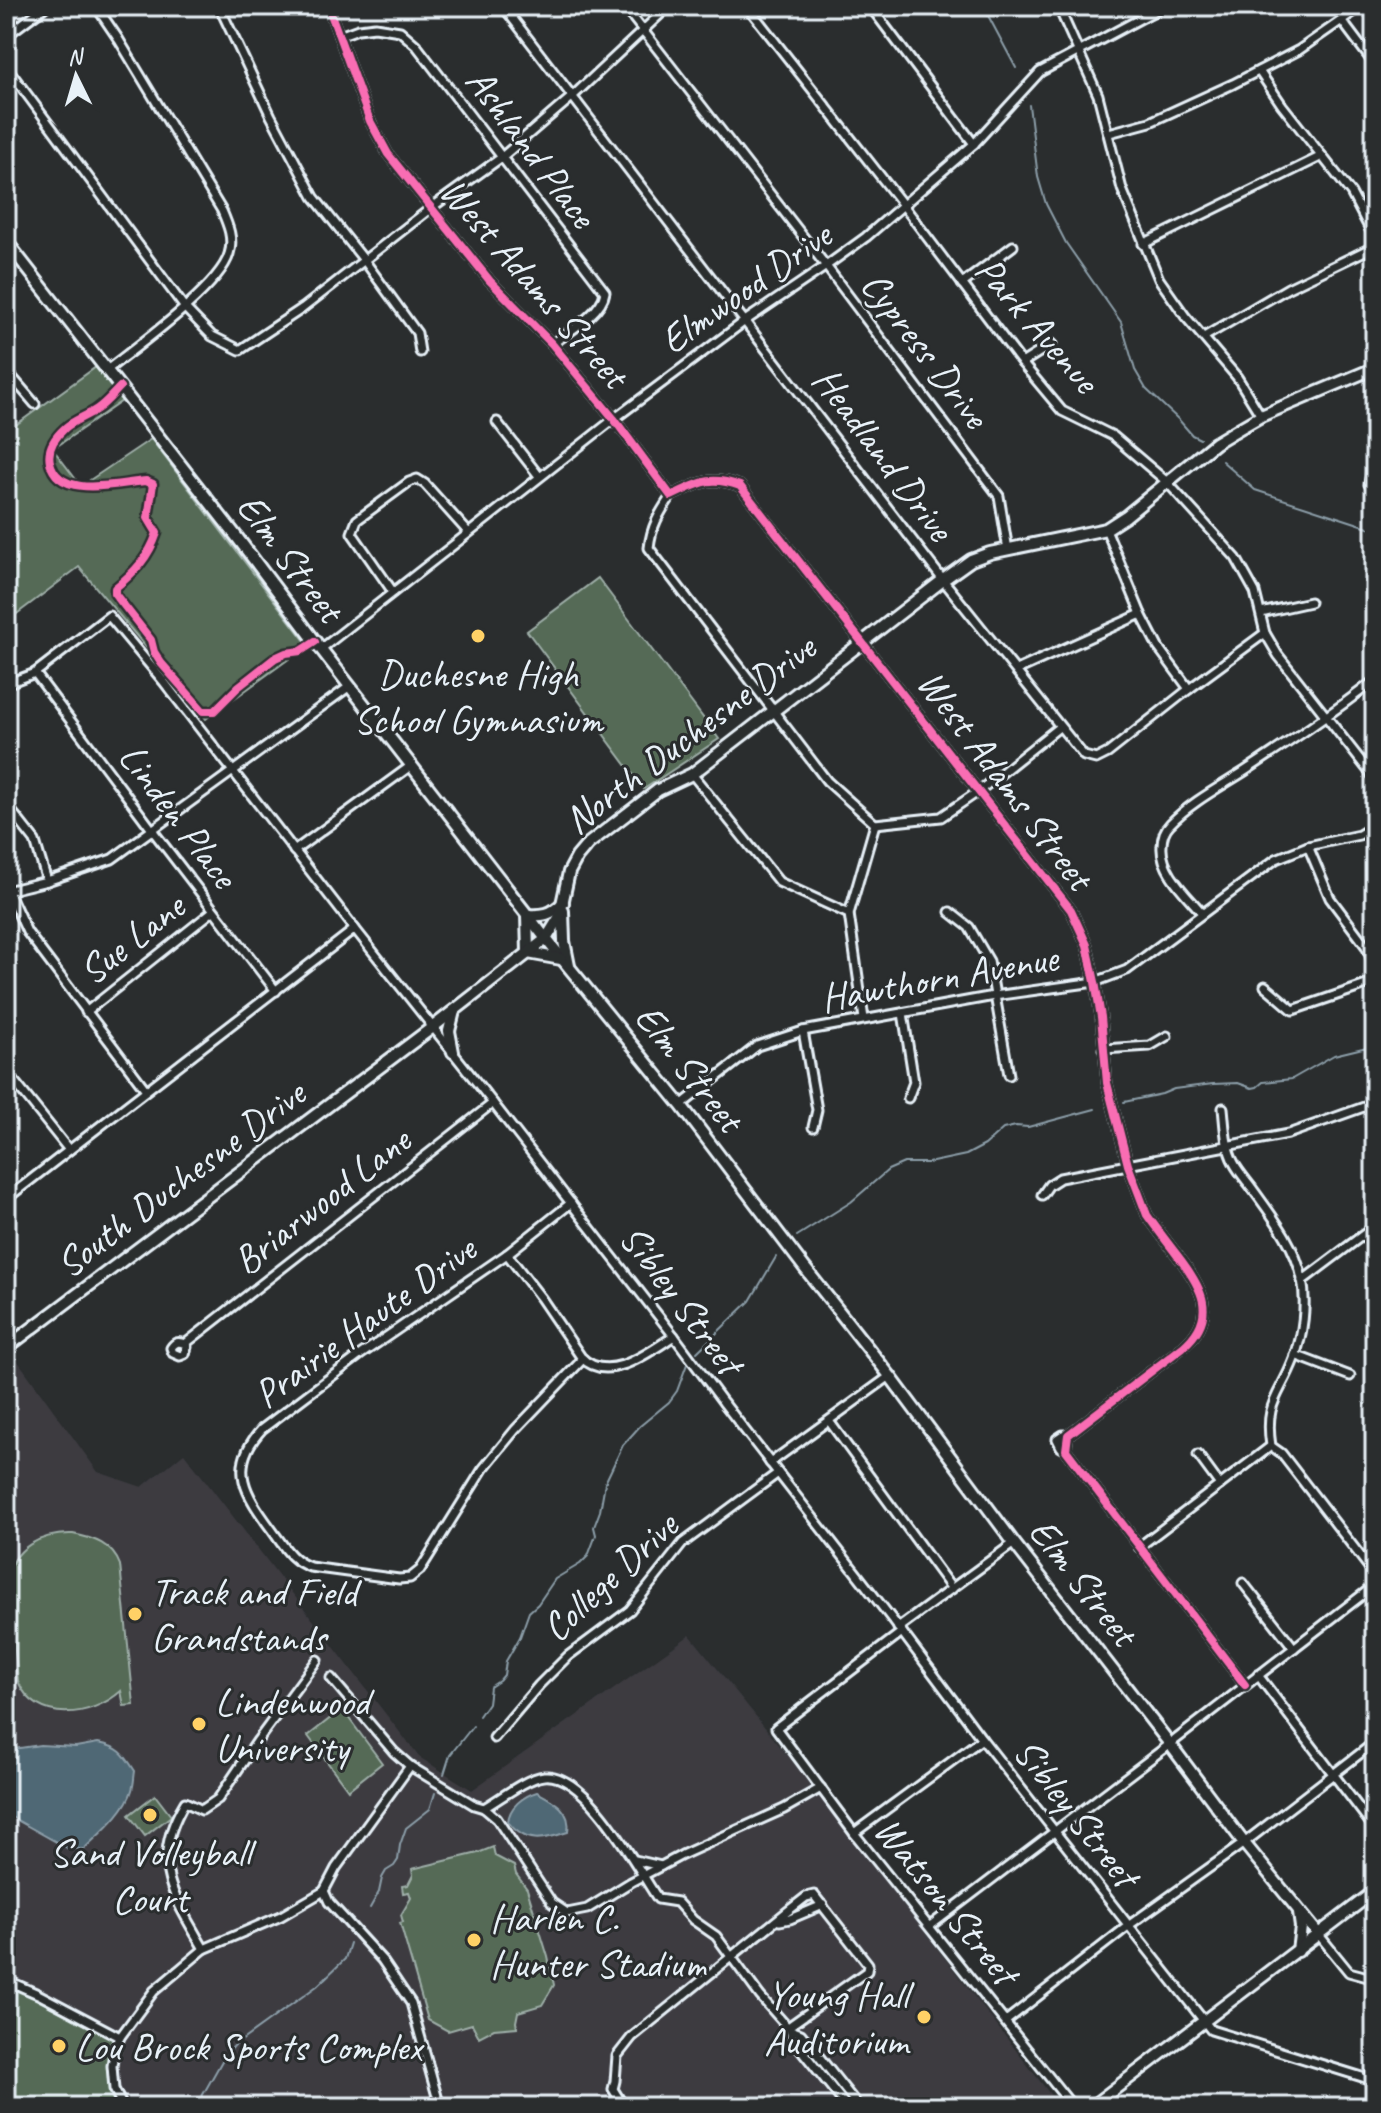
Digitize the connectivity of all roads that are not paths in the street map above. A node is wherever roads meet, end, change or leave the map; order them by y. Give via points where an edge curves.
1 (46, 6) edge
2 (96, 6) edge
3 (219, 6) edge
4 (328, 6) edge
5 (503, 6) edge
6 (624, 6) edge
7 (669, 6) edge
8 (747, 6) edge
9 (870, 6) edge
10 (1058, 6) edge
11 (1164, 6) edge
12 (1362, 6) edge
13 (1342, 21) junction
14 (642, 30) junction
15 (6, 36) edge
16 (339, 36) junction
17 (1080, 51) junction
18 (1375, 65) edge
19 (6, 66) edge
20 (1259, 71) junction
21 (573, 96) junction
22 (1109, 133) junction
23 (974, 144) junction
24 (1322, 156) junction
25 (502, 157) junction
26 (903, 205) junction
27 (431, 208) junction
28 (1375, 239) edge
29 (6, 241) edge
30 (1143, 244) junction
31 (1013, 246) dead end
32 (1375, 246) edge
33 (364, 260) junction
34 (826, 266) junction
35 (962, 284) junction
36 (185, 308) junction
37 (745, 321) junction
38 (1204, 337) junction
39 (552, 344) junction
40 (1052, 344) dead end
41 (420, 352) dead end
42 (1022, 363) junction
43 (1375, 368) edge
44 (6, 370) edge
45 (107, 370) junction
46 (35, 404) dead end
47 (1261, 416) junction
48 (614, 419) junction
49 (497, 422) dead end
50 (1375, 469) edge
51 (539, 476) junction
52 (1167, 482) junction
53 (1375, 488) edge
54 (671, 496) junction
55 (1106, 529) junction
56 (468, 532) junction
57 (1008, 550) junction
58 (943, 580) junction
59 (393, 592) junction
60 (1310, 602) dead end
61 (1261, 613) junction
62 (1141, 614) junction
63 (1265, 633) junction
64 (862, 641) junction
65 (321, 649) junction
66 (1017, 670) junction
67 (35, 673) junction
68 (1375, 680) edge
69 (6, 684) edge
70 (350, 686) junction
71 (1189, 689) junction
72 (774, 710) junction
73 (1326, 717) junction
74 (1059, 727) junction
75 (412, 765) junction
76 (233, 773) junction
77 (692, 774) junction
78 (1375, 779) edge
79 (979, 791) junction
80 (6, 804) edge
81 (875, 824) junction
82 (1375, 825) edge
83 (153, 831) junction
84 (1308, 846) junction
85 (294, 851) junction
86 (47, 881) junction
87 (7, 891) edge
88 (563, 903) junction
89 (213, 911) junction
90 (950, 912) dead end
91 (1202, 913) junction
92 (849, 914) junction
93 (527, 915) junction
94 (355, 929) junction
95 (546, 939) junction
96 (528, 953) junction
97 (562, 959) junction
98 (1375, 967) edge
99 (570, 968) junction
100 (1095, 982) junction
101 (1375, 982) edge
102 (1265, 986) dead end
103 (276, 991) junction
104 (994, 996) junction
105 (454, 1011) junction
106 (86, 1012) junction
107 (903, 1013) junction
108 (864, 1019) junction
109 (433, 1027) junction
110 (803, 1031) junction
111 (1167, 1036) dead end
112 (1103, 1049) junction
113 (453, 1052) junction
114 (1009, 1075) dead end
115 (7, 1076) edge
116 (353, 1087) joint
117 (146, 1090) junction
118 (908, 1098) dead end
119 (493, 1103) junction
120 (1375, 1103) edge
121 (681, 1105) junction
122 (1223, 1108) dead end
123 (813, 1127) dead end
124 (1228, 1144) junction
125 (69, 1150) junction
126 (1128, 1165) junction
127 (1042, 1195) dead end
128 (6, 1199) edge
129 (571, 1203) junction
130 (1375, 1226) edge
131 (507, 1254) junction
132 (1302, 1281) junction
133 (674, 1336) junction
134 (185, 1344) dead end
135 (6, 1348) edge
136 (1295, 1355) junction
137 (583, 1359) junction
138 (890, 1376) junction
139 (1350, 1376) dead end
140 (829, 1421) junction
141 (1271, 1446) junction
142 (1198, 1455) dead end
143 (770, 1463) junction
144 (778, 1473) junction
145 (1220, 1485) junction
146 (1014, 1543) junction
147 (1139, 1547) junction
148 (1375, 1575) edge
149 (1243, 1583) dead end
150 (1375, 1585) edge
151 (952, 1589) junction
152 (900, 1630) junction
153 (1294, 1648) junction
154 (317, 1660) dead end
155 (1258, 1675) junction
156 (331, 1678) dead end
157 (1245, 1685) junction
158 (494, 1738) dead end
159 (982, 1739) junction
160 (1375, 1742) edge
161 (1170, 1744) junction
162 (410, 1766) junction
163 (1334, 1775) junction
164 (821, 1788) junction
165 (484, 1808) junction
166 (1375, 1829) edge
167 (1055, 1830) junction
168 (854, 1833) junction
169 (1244, 1843) junction
170 (635, 1860) junction
171 (661, 1866) junction
172 (644, 1876) junction
173 (324, 1891) junction
174 (1375, 1891) edge
175 (823, 1905) junction
176 (1299, 1911) junction
177 (777, 1922) junction
178 (930, 1926) junction
179 (1128, 1926) junction
180 (1319, 1935) junction
181 (204, 1949) junction
182 (1298, 1951) junction
183 (730, 1956) junction
184 (1375, 1979) edge
185 (6, 1980) edge
186 (1006, 2021) junction
187 (1204, 2022) junction
188 (790, 2029) junction
189 (120, 2037) junction
190 (1375, 2081) edge
191 (123, 2107) edge
192 (440, 2107) edge
193 (624, 2107) edge
194 (847, 2107) edge
195 (859, 2107) edge
196 (1073, 2107) edge
197 (1091, 2107) edge

1 - 15 street
2 - 36 street via 229,226 225,264
3 - 33 street via 314,197
4 - 16 street, West Adams Street
5 - 21 street, Headland Drive
6 - 14 street, Cypress Drive
7 - 14 street
8 - 26 street, Park Avenue
9 - 23 street
10 - 17 street
11 - 17 street, Elmwood Drive
12 - 13 street
13 - 18 street
13 - 20 street
14 - 21 street
14 - 34 street, Cypress Drive
16 - 25 street, Ashland Place via 366,28 400,31
16 - 27 street, West Adams Street via 370,121 388,154
17 - 22 street
17 - 23 street, Elmwood Drive via 1040,72
19 - 36 street
20 - 22 street via 1150,122
20 - 24 street
21 - 25 street
21 - 37 street, Headland Drive
22 - 30 street
23 - 26 street, Elmwood Drive
24 - 28 street via 1351,193
24 - 30 street
25 - 27 street
25 - 39 street, Ashland Place via 605,292 596,310
26 - 34 street, Elmwood Drive
26 - 35 street, Park Avenue
27 - 33 street
27 - 39 street, West Adams Street via 490,281
29 - 45 main road, Elm Street
30 - 38 street via 1169,295
31 - 35 street
32 - 38 street
33 - 36 street via 240,350 212,336
33 - 41 street via 417,333
34 - 37 street, Elmwood Drive
34 - 57 street, Cypress Drive via 999,496
35 - 42 street, Park Avenue
36 - 45 street
37 - 48 street, Elmwood Drive
37 - 58 street, Headland Drive
38 - 47 street
39 - 48 street, West Adams Street
40 - 42 street
42 - 52 street, Park Avenue via 1062,411 1113,436
43 - 47 main road, North Duchesne Drive
44 - 46 street
45 - 65 main road, Elm Street
47 - 52 main road, North Duchesne Drive via 1215,443
48 - 51 street, Elmwood Drive
48 - 54 street, West Adams Street
49 - 51 street
50 - 53 street via 1369,484
51 - 56 street, Elmwood Drive
52 - 55 main road, North Duchesne Drive
52 - 61 street, Park Avenue via 1236,558
54 - 64 street, West Adams Street via 704,481 740,486
54 - 72 street via 656,519 649,548
55 - 57 main road, North Duchesne Drive
55 - 62 street
56 - 59 street, Elmwood Drive
56 - 59 street via 417,479 357,520 352,533
57 - 58 main road, North Duchesne Drive via 971,560
58 - 64 main road, North Duchesne Drive
58 - 66 street, Headland Drive
59 - 65 street, Elmwood Drive
60 - 61 street
61 - 63 street, Park Avenue
62 - 66 street
62 - 71 street
63 - 71 street, Headland Drive
63 - 73 street, Park Avenue
64 - 72 main road, North Duchesne Drive
64 - 79 street, West Adams Street
65 - 70 main road, Elm Street
66 - 74 street, Headland Drive
67 - 69 street
67 - 76 street, Sibley Street via 109,616
67 - 83 street, Linden Place
68 - 73 street
70 - 75 main road, Elm Street
70 - 76 street
71 - 74 street, Headland Drive via 1096,759 1084,756
72 - 77 main road, North Duchesne Drive
72 - 81 street via 827,781
73 - 78 street, Park Avenue
73 - 91 street via 1197,802 1165,830 1166,865
74 - 79 street
75 - 85 street
75 - 93 main road, Elm Street
76 - 83 street
76 - 85 street, Sibley Street
77 - 88 main road, North Duchesne Drive via 658,790 588,844 569,872
77 - 92 street via 779,882
79 - 81 street via 941,817
79 - 100 street, West Adams Street via 1071,910 1087,945
80 - 86 street via 35,841
81 - 92 street
82 - 84 street, Hawthorn Avenue via 1359,835
83 - 86 street via 112,859
83 - 89 street, Linden Place
84 - 91 street, Hawthorn Avenue via 1276,859
84 - 98 street via 1330,898
85 - 94 street, Sibley Street
86 - 87 street
87 - 106 street via 27,932
88 - 93 main road via 554,912
88 - 95 main road, North Duchesne Drive
88 - 99 main road
89 - 103 street, Linden Place
89 - 106 street, Sue Lane
90 - 104 street via 969,927 989,961
91 - 100 street, Hawthorn Avenue via 1127,970
92 - 108 street
93 - 95 main road, Elm Street
93 - 96 main road
94 - 103 street
94 - 109 street, Sibley Street
95 - 96 main road, North Duchesne Drive
95 - 97 main road, Elm Street
96 - 97 main road
96 - 105 main road, North Duchesne Drive
97 - 99 main road, Elm Street
99 - 121 main road, Elm Street
100 - 104 street, Hawthorn Avenue
100 - 112 street, West Adams Street
101 - 102 street via 1293,1010
103 - 117 street
104 - 107 street, Hawthorn Avenue
104 - 114 street
105 - 109 main road, North Duchesne Drive
105 - 113 main road via 449,1030
106 - 117 street
107 - 108 street, Hawthorn Avenue
107 - 118 street via 914,1082
108 - 110 street, Hawthorn Avenue
109 - 113 street, Sibley Street
109 - 116 main road, North Duchesne Drive
110 - 121 street, Hawthorn Avenue via 757,1046
110 - 123 street via 817,1110
111 - 112 street via 1150,1046
112 - 126 street, West Adams Street
113 - 119 street, Sibley Street
115 - 125 street
116 - 135 main road, South Duchesne Drive
117 - 125 street
119 - 129 street, Sibley Street
119 - 134 street, Briarwood Lane
120 - 124 street via 1288,1134
121 - 138 main road, Elm Street
122 - 124 street
124 - 126 street
124 - 132 street via 1234,1163 1282,1230
125 - 128 street
126 - 127 street via 1060,1178
126 - 147 street, West Adams Street via 1147,1215 1195,1277 1204,1304 1199,1332 1068,1435 1066,1450
129 - 131 street, Prairie Haute Drive
129 - 133 street, Sibley Street
130 - 132 street
131 - 137 street
131 - 137 street, Prairie Haute Drive via 262,1429 245,1454 242,1476 246,1493 289,1554 310,1567 410,1578 483,1469
132 - 136 street via 1303,1322
133 - 137 street via 622,1366 602,1367
133 - 143 street, Sibley Street
136 - 139 street
136 - 141 street via 1271,1405
138 - 140 street
138 - 146 main road, Elm Street
140 - 143 street
140 - 151 street
141 - 145 street
141 - 148 street
142 - 145 street
143 - 144 street, Sibley Street
144 - 152 street, Sibley Street
144 - 158 street, College Drive via 683,1543 630,1610 568,1656
145 - 147 street
146 - 151 street
146 - 161 main road, Elm Street
147 - 157 street, West Adams Street
149 - 153 street
150 - 153 street
151 - 152 street
152 - 159 street, Sibley Street
152 - 164 street, Watson Street via 776,1728
153 - 155 street
154 - 181 street via 218,1799 202,1810 185,1802 174,1819 167,1841 169,1878
155 - 157 street
155 - 163 street
156 - 162 street
157 - 161 street
159 - 167 street, Sibley Street
159 - 168 street
160 - 163 street
161 - 167 street
161 - 169 main road, Elm Street
162 - 165 street
162 - 173 street
163 - 166 street
163 - 169 street
164 - 168 street, Watson Street
164 - 171 street
165 - 170 street via 542,1776 559,1777 583,1793
165 - 172 street via 497,1819 552,1903 567,1913 587,1909
167 - 178 street
167 - 179 street, Sibley Street
168 - 178 street, Watson Street
169 - 176 main road, Elm Street
169 - 179 street
170 - 171 street
170 - 172 street
171 - 172 street
172 - 183 street via 658,1899 684,1907
173 - 181 street
173 - 192 street via 411,2003
174 - 180 main road
175 - 177 street
175 - 177 street via 809,1896
175 - 188 street via 868,1968
176 - 180 main road, Elm Street
176 - 182 main road
177 - 183 street
178 - 186 street, Watson Street
179 - 186 street
179 - 187 street, Sibley Street
180 - 182 main road
180 - 184 street via 1349,1972
181 - 189 street via 154,1991
182 - 187 main road
183 - 188 street
183 - 193 street via 632,2037 617,2056 613,2089
185 - 189 street
186 - 196 street, Watson Street
187 - 190 street via 1211,2030
187 - 197 main road
188 - 194 street
188 - 195 street via 801,2034
189 - 191 street via 112,2066 114,2089

